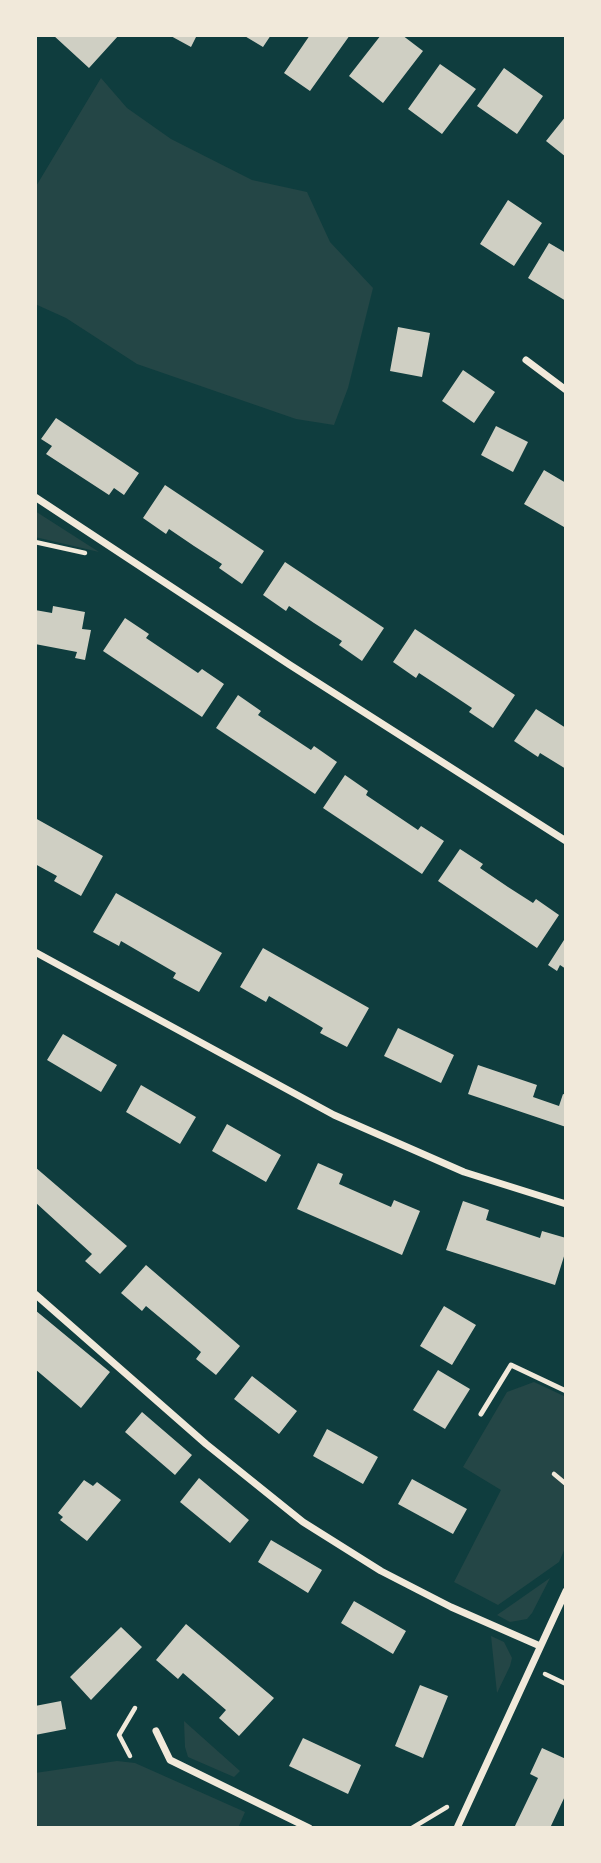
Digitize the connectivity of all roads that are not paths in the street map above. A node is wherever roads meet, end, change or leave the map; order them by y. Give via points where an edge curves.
1 (526, 360) dead end
2 (566, 390) edge
3 (35, 497) edge
4 (566, 841) edge
5 (35, 953) edge
6 (566, 1204) edge
7 (35, 1294) edge
8 (566, 1391) edge
9 (481, 1414) dead end
10 (566, 1591) edge
11 (540, 1646) junction
12 (156, 1731) dead end
13 (309, 1828) edge
14 (457, 1828) edge

1 - 2 street
3 - 4 street
5 - 6 street via 334,1115 464,1172
7 - 11 street via 303,1522 381,1571
8 - 9 lane via 511,1365
10 - 11 street
11 - 14 street
12 - 13 street via 170,1760

